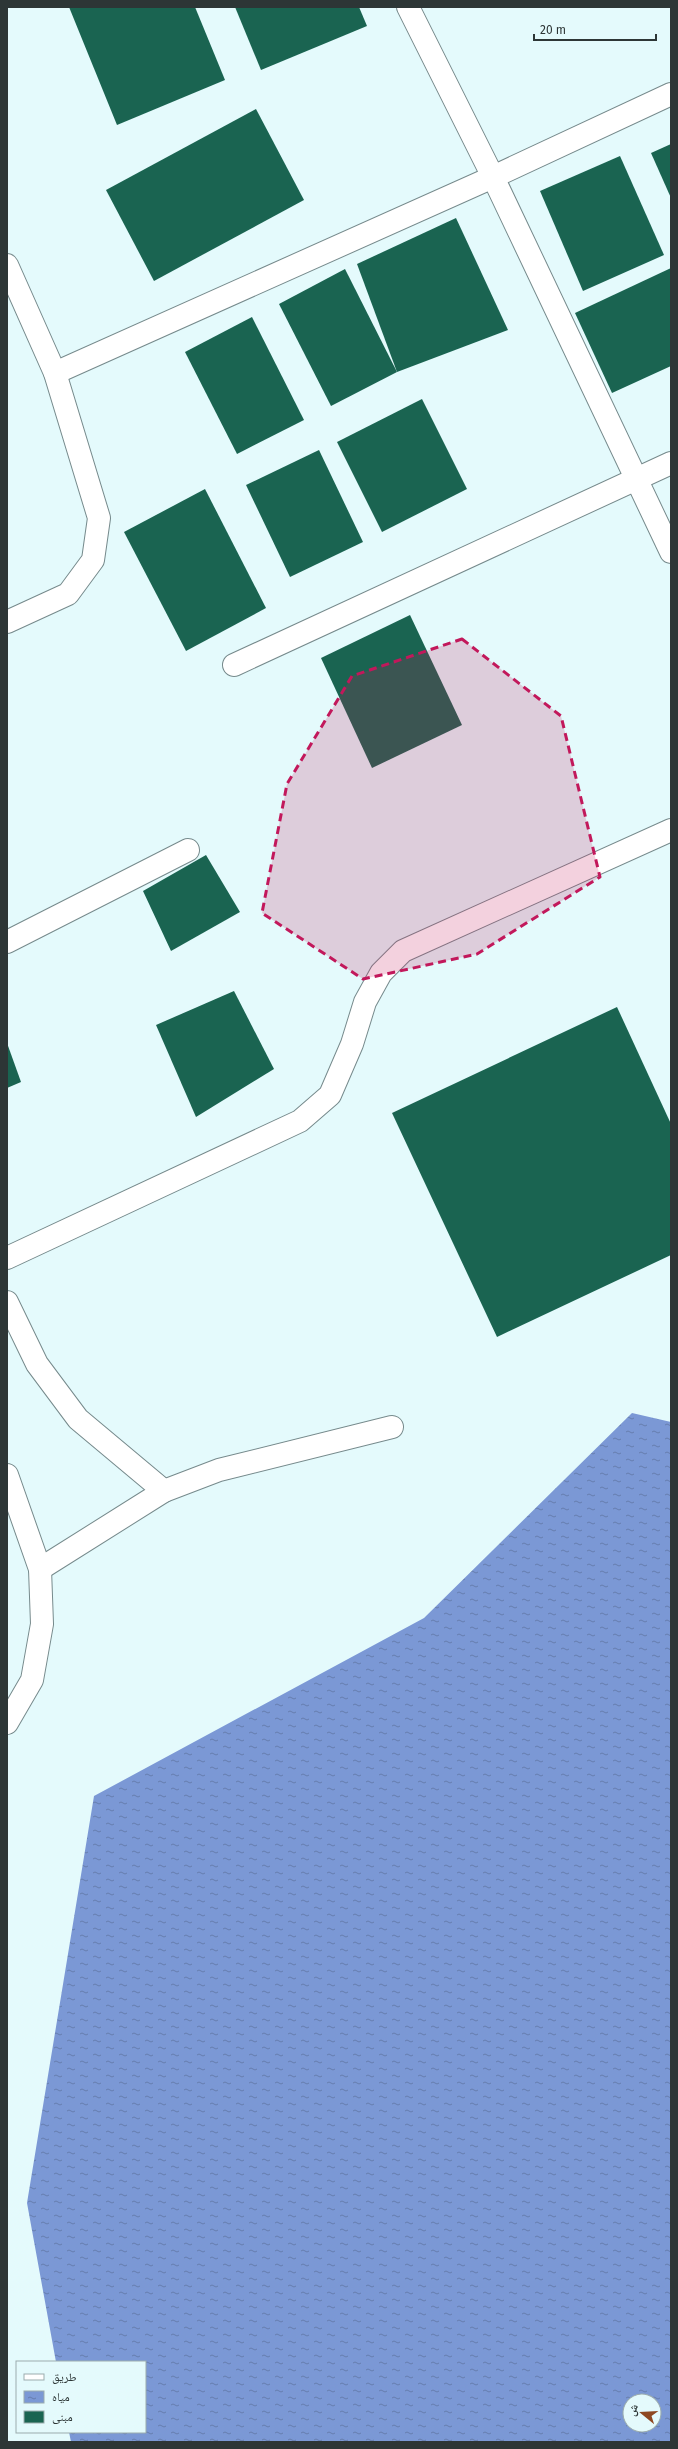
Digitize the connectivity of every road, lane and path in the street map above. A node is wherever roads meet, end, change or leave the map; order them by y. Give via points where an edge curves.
1 (408, 7) edge
2 (671, 94) edge
3 (493, 176) junction
4 (7, 265) edge
5 (55, 373) junction
6 (671, 463) edge
7 (636, 479) junction
8 (671, 552) edge
9 (7, 622) edge
10 (234, 665) dead end
11 (671, 830) edge
12 (188, 850) dead end
13 (7, 942) edge
14 (7, 1258) edge
15 (7, 1302) edge
16 (392, 1427) dead end
17 (7, 1475) edge
18 (164, 1491) junction
19 (40, 1569) junction
20 (7, 1723) edge

1 - 3 street
2 - 3 street
3 - 5 street
3 - 7 street
4 - 5 street
5 - 9 street via 100,518 93,560 68,594
6 - 7 street
7 - 8 street
7 - 10 street
11 - 14 street via 403,951 381,973 365,1002 352,1044 330,1095 300,1121
12 - 13 street
15 - 18 street via 37,1364 78,1419
16 - 18 street via 219,1470
17 - 19 street
18 - 19 street
19 - 20 street via 42,1624 32,1680

